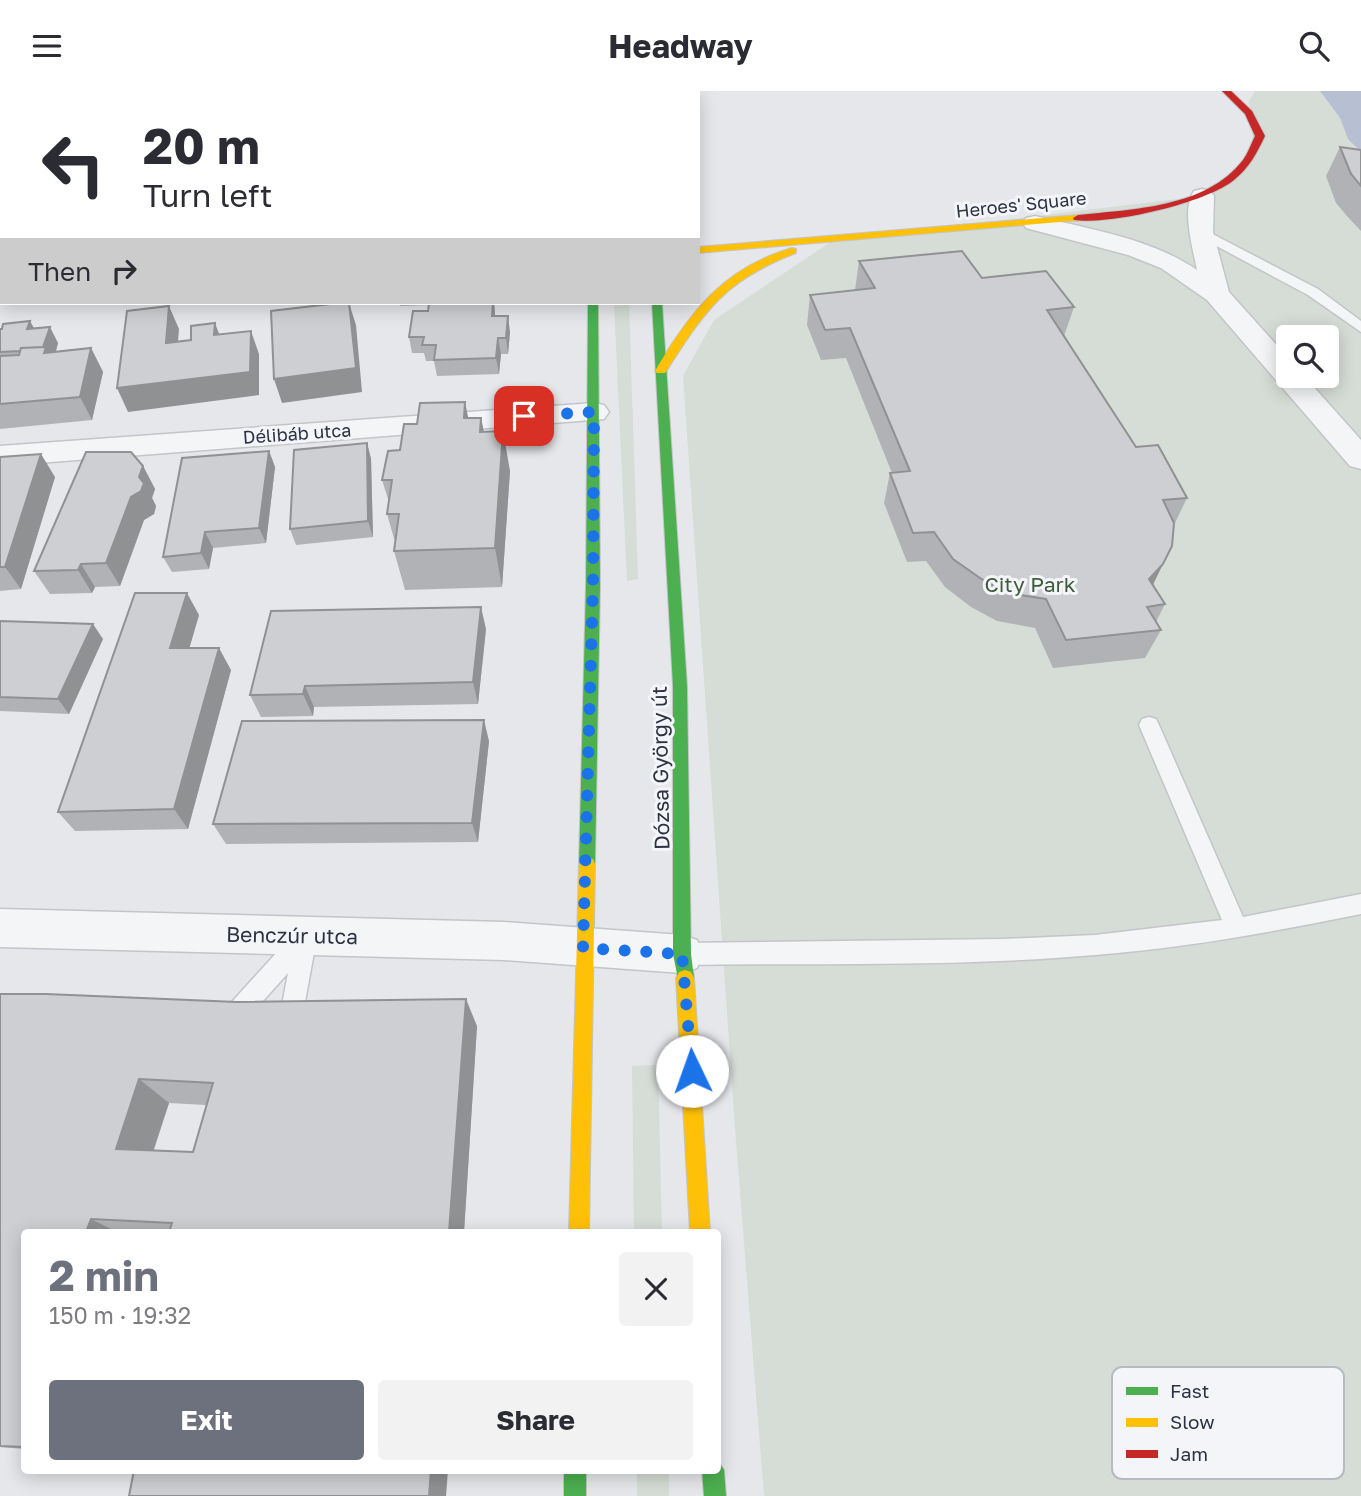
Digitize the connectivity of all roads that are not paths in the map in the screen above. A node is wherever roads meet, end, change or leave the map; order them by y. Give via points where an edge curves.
1 (1226, 91) edge
2 (1255, 91) edge
3 (1249, 113) junction
4 (1202, 196) junction
5 (1035, 223) junction
6 (1200, 232) junction
7 (832, 241) junction
8 (700, 250) edge
9 (1216, 294) junction
10 (593, 305) edge
11 (657, 305) edge
12 (1361, 328) edge
13 (661, 371) junction
14 (594, 412) junction
15 (0, 456) edge
16 (1361, 459) edge
17 (1149, 725) dead end
18 (1361, 904) edge
19 (0, 928) edge
20 (1237, 929) junction
21 (306, 936) junction
22 (583, 948) junction
23 (682, 954) junction
24 (223, 1027) edge
25 (290, 1028) edge
26 (579, 1229) edge
27 (700, 1229) edge
28 (576, 1474) edge
29 (713, 1474) edge
30 (575, 1496) edge
31 (715, 1496) edge

1 - 3 main road
2 - 3 main road
3 - 4 main road, Heroes' Square via 1259,136 1254,155 1234,177
4 - 5 main road, Heroes' Square via 1133,211
4 - 6 street
5 - 7 main road, Heroes' Square
5 - 9 street via 1137,250 1170,263
6 - 9 street
6 - 12 lane via 1313,292
7 - 8 main road, Heroes' Square
7 - 13 main road via 782,254 713,295
9 - 16 street
10 - 14 main road
11 - 13 main road, Dózsa György út
13 - 23 main road, Dózsa György út via 680,686
14 - 15 street, Délibáb utca
14 - 22 main road
17 - 20 lane
18 - 20 lane
19 - 21 street, Benczúr utca
20 - 23 lane via 1002,950
21 - 22 street, Benczúr utca via 504,941
21 - 24 lane
21 - 25 lane
22 - 23 street, Benczúr utca
22 - 26 main road
23 - 27 main road, Dózsa György út
28 - 30 main road
29 - 31 main road

